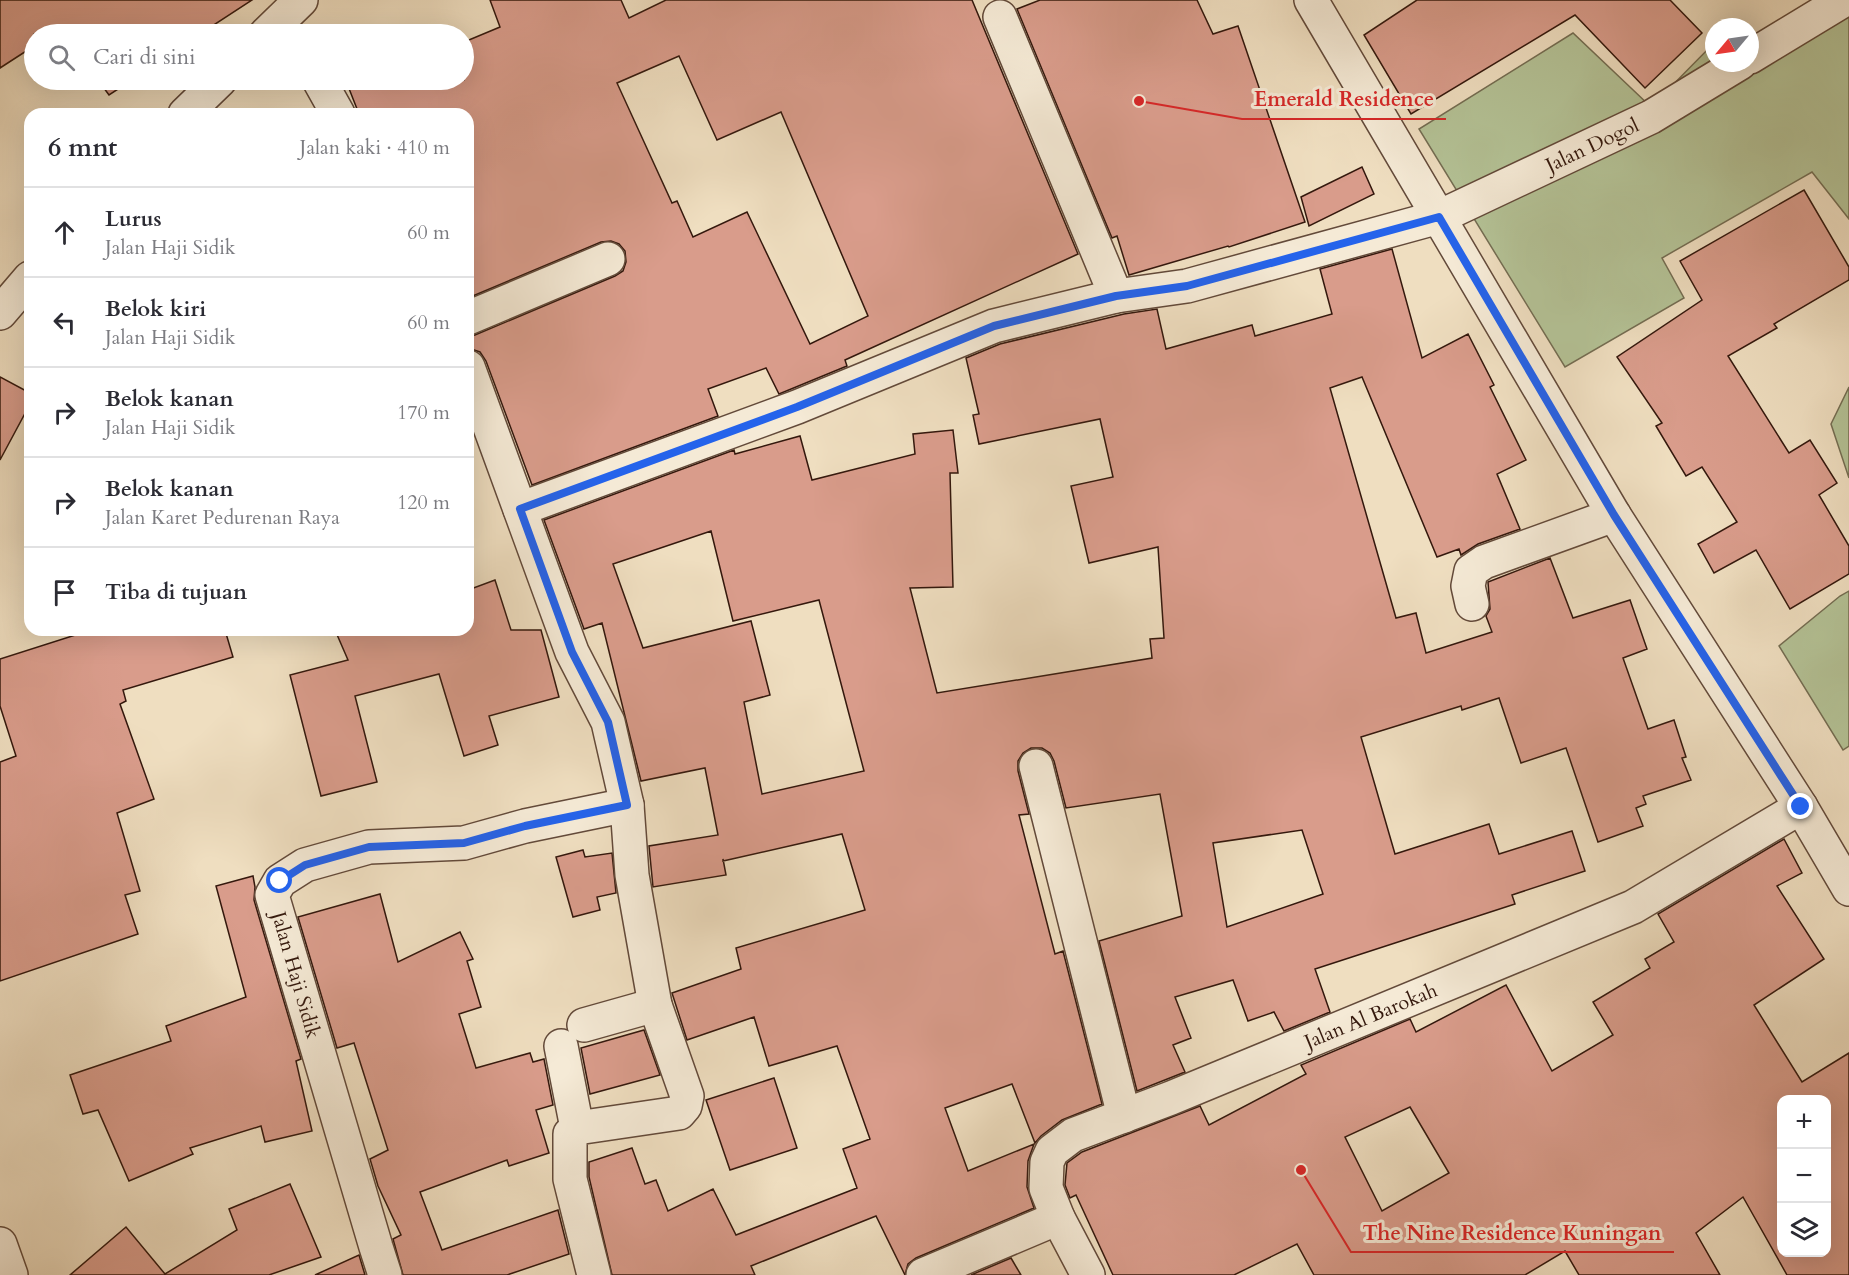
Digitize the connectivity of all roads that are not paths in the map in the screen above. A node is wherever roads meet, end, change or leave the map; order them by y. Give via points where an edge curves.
1 (1311, 0) edge
2 (1844, 0) edge
3 (1000, 17) dead end
4 (1759, 52) edge
5 (1725, 72) edge
6 (210, 90) edge
7 (325, 90) edge
8 (191, 108) edge
9 (335, 108) edge
10 (1439, 217) junction
11 (608, 259) dead end
12 (24, 285) edge
13 (1116, 296) junction
14 (0, 313) edge
15 (474, 315) edge
16 (474, 383) edge
17 (520, 509) junction
18 (1614, 515) junction
19 (1472, 604) dead end
20 (1036, 766) dead end
21 (627, 805) junction
22 (1801, 807) junction
23 (1849, 889) edge
24 (655, 1005) junction
25 (1124, 1116) junction
26 (577, 1128) junction
27 (1058, 1218) junction
28 (0, 1244) edge
29 (11, 1275) edge
30 (385, 1275) edge
31 (594, 1275) edge
32 (923, 1275) edge
33 (1088, 1275) edge

1 - 10 street
2 - 4 street
3 - 13 street
5 - 10 street, Jalan Dogol via 1650,117
6 - 8 street
7 - 9 street
10 - 13 street via 1187,286
10 - 18 street
11 - 15 street
12 - 14 street
13 - 17 street via 994,326 787,411
16 - 17 street
17 - 21 street via 572,652 608,722
18 - 19 street via 1484,562 1471,571 1468,586
18 - 22 street
20 - 25 street
21 - 24 street via 632,875
21 - 30 street, Jalan Haji Sidik via 464,843 369,847 305,865 280,881 272,895
22 - 23 street
22 - 25 street, Jalan Al Barokah via 1633,907
24 - 26 street via 572,1035
24 - 26 street via 687,1096 685,1106 679,1113
25 - 27 street, Jalan Al Barokah via 1073,1135 1053,1150 1047,1162 1046,1188
26 - 31 street via 570,1134 570,1179
27 - 32 street
27 - 33 street, Jalan Al Barokah
28 - 29 street

